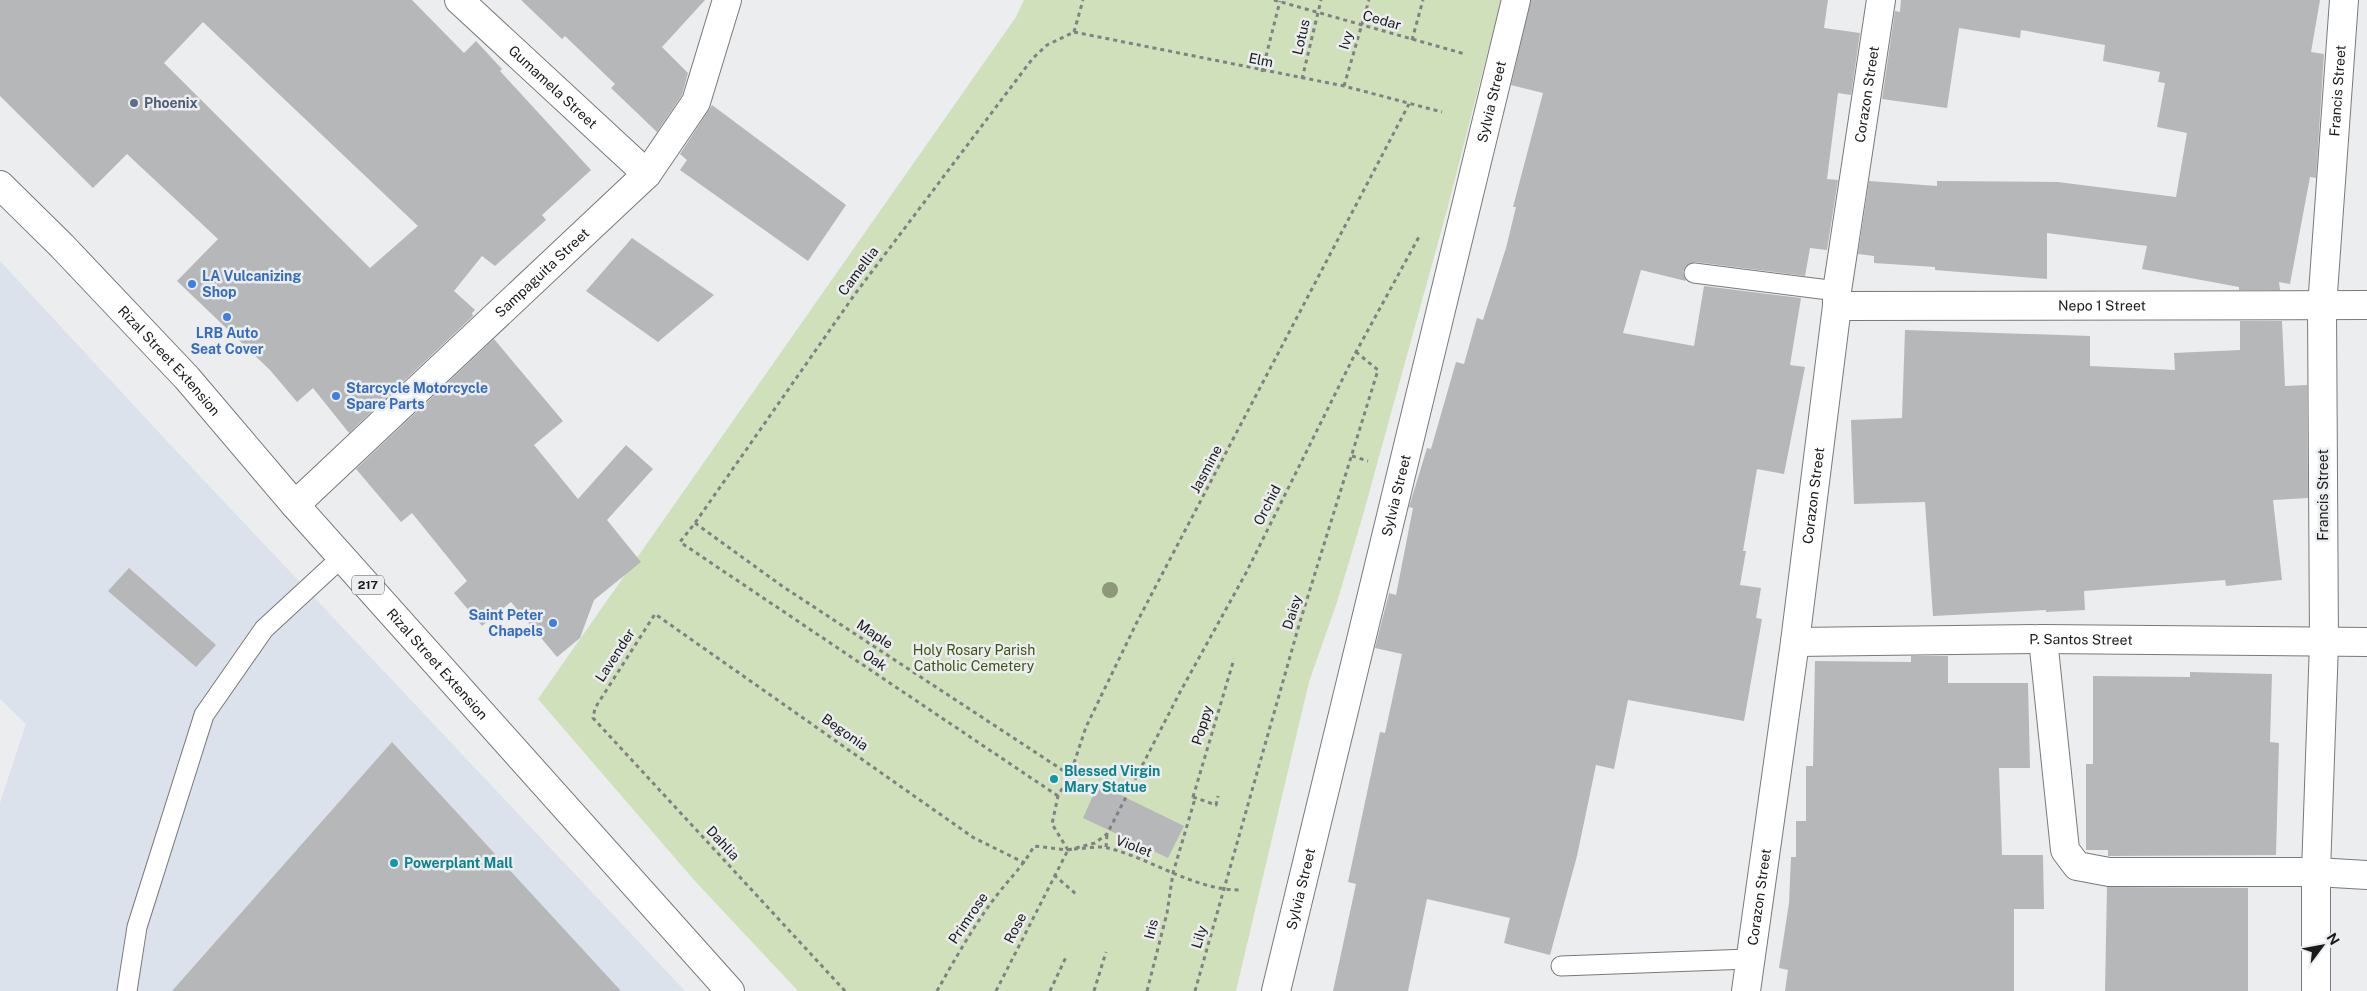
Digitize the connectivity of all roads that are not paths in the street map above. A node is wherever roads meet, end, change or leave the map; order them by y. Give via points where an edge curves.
1 (459, 0) edge
2 (727, 0) edge
3 (1516, 0) edge
4 (1881, 0) edge
5 (2344, 0) edge
6 (647, 174) junction
7 (0, 185) edge
8 (1694, 273) dead end
9 (1837, 298) junction
10 (2367, 305) edge
11 (2322, 307) junction
12 (295, 505) junction
13 (342, 557) junction
14 (2043, 640) junction
15 (1796, 642) junction
16 (2324, 642) junction
17 (2367, 642) edge
18 (2316, 872) junction
19 (2367, 875) edge
20 (1749, 959) junction
21 (1560, 966) dead end
22 (127, 991) edge
23 (730, 991) edge
24 (1276, 991) edge
25 (1746, 991) edge
26 (2316, 991) edge

1 - 6 street, Gumamela Street
2 - 6 street, Sampaguita Street via 696,102
3 - 24 street, Sylvia Street
4 - 9 street, Corazon Street
5 - 11 street, Francis Street
6 - 12 street, Sampaguita Street
7 - 12 street, Rizal Street Extension / 217 via 187,378
8 - 9 lane
9 - 11 street, Nepo 1 Street
9 - 15 street, Corazon Street
10 - 11 street, Nepo 1 Street
11 - 16 street, Francis Street
12 - 13 street, Rizal Street Extension / 217
13 - 22 lane via 264,629 204,716 137,926
13 - 23 street, Rizal Street Extension / 217
14 - 15 street, P. Santos Street
14 - 16 street, P. Santos Street
14 - 18 street via 2065,850 2077,866 2109,872
15 - 20 street, Corazon Street
16 - 17 street, P. Santos Street
16 - 18 street, Francis Street
18 - 19 street
18 - 26 street, Francis Street
20 - 21 lane
20 - 25 street, Corazon Street

